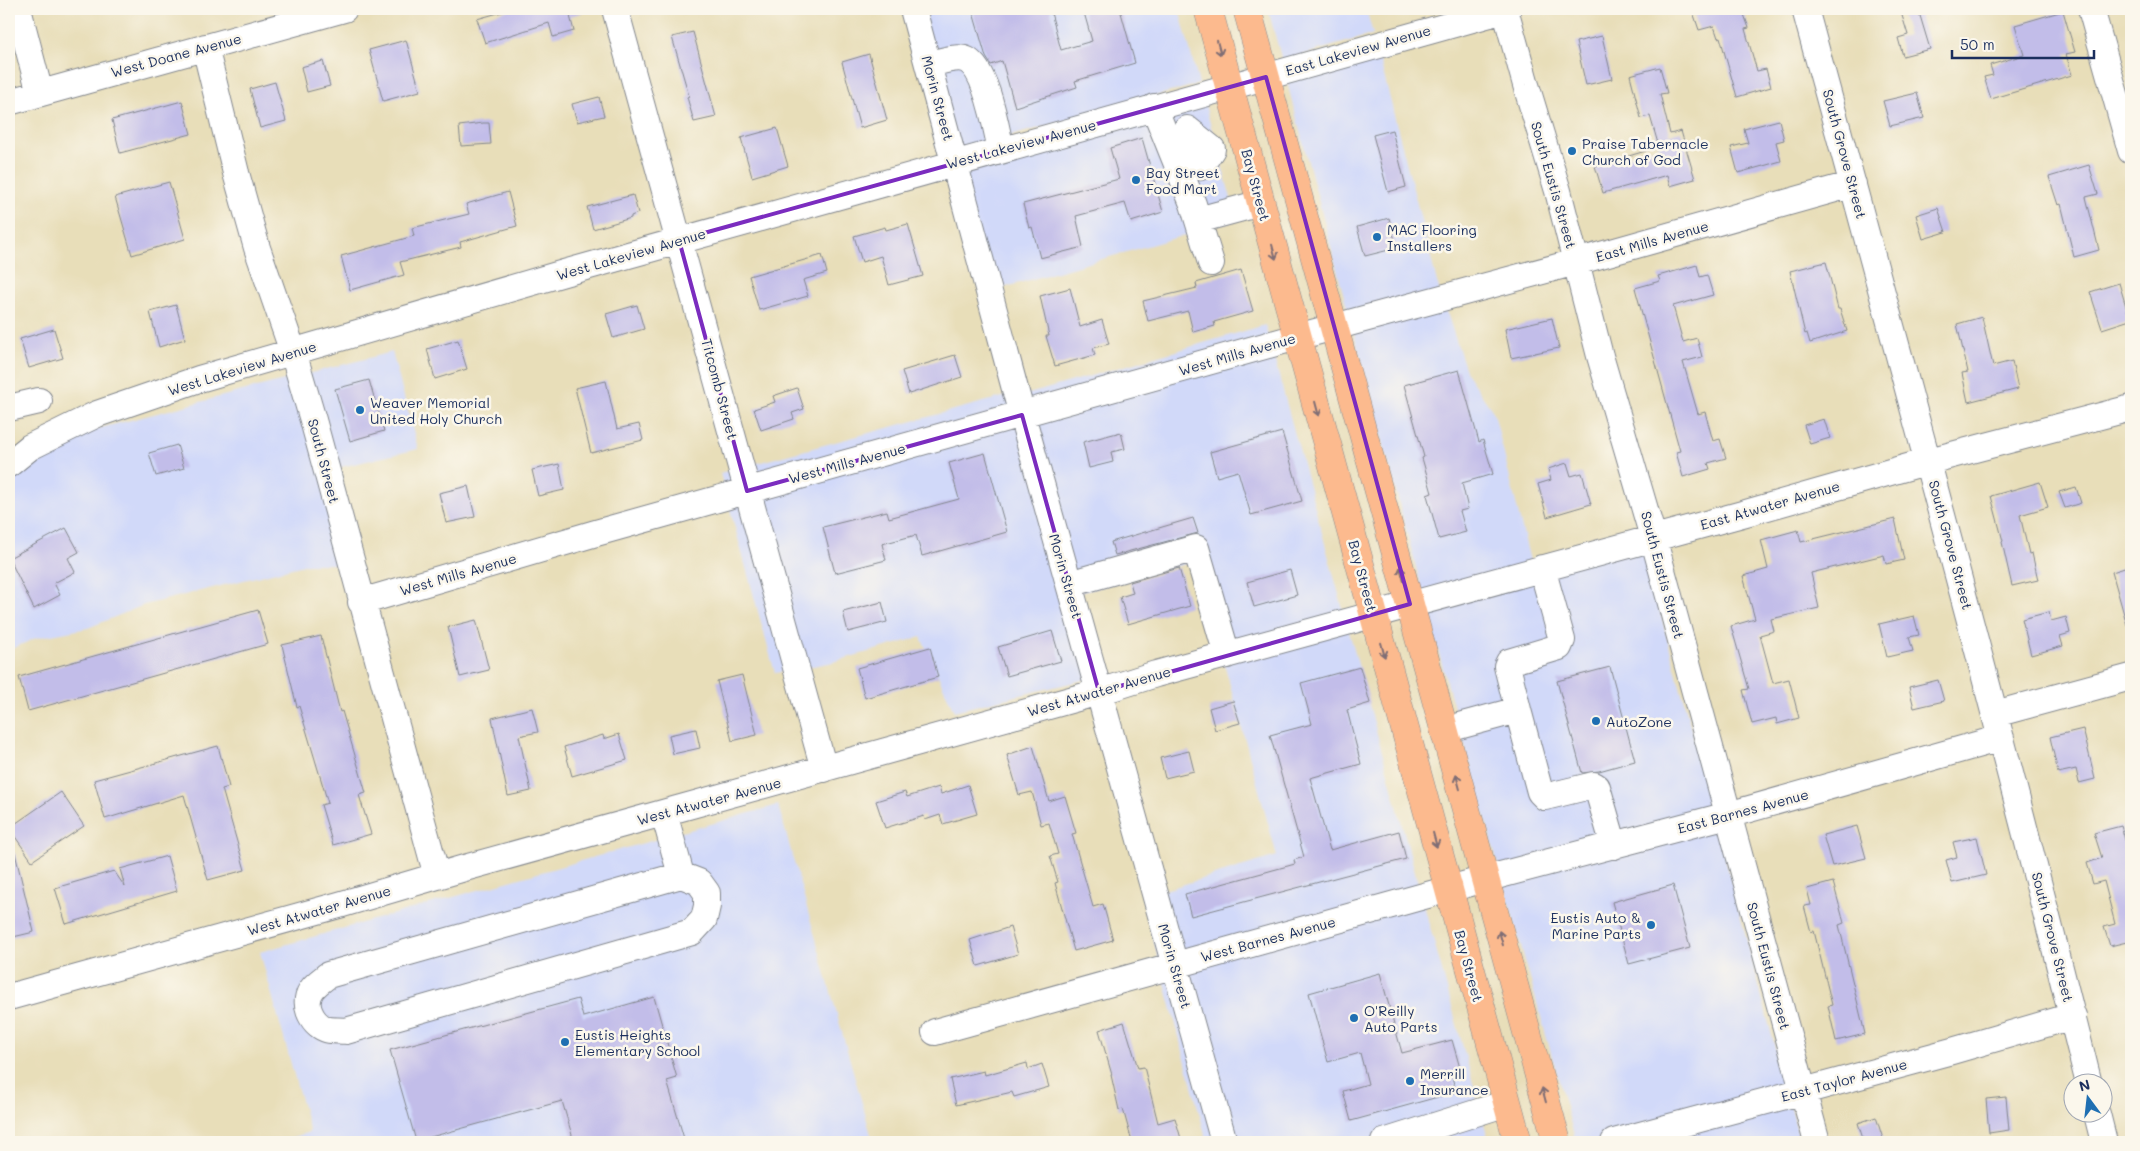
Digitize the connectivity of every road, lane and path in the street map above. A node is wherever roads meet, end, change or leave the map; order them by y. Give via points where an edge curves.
1 (18, 9) edge
2 (344, 9) edge
3 (615, 9) edge
4 (913, 9) edge
5 (1208, 9) edge
6 (1247, 9) edge
7 (1506, 9) edge
8 (1805, 9) edge
9 (2091, 9) edge
10 (312, 13) edge
11 (205, 47) junction
12 (929, 64) junction
13 (1266, 77) junction
14 (1229, 87) junction
15 (40, 93) junction
16 (9, 102) edge
17 (1167, 125) junction
18 (1246, 147) junction
19 (1001, 150) junction
20 (2131, 151) edge
21 (955, 163) junction
22 (1853, 184) junction
23 (1261, 203) junction
24 (1198, 220) junction
25 (679, 240) junction
26 (1576, 262) junction
27 (1211, 263) dead end
28 (1334, 326) junction
29 (1297, 337) junction
30 (293, 352) junction
31 (39, 401) dead end
32 (9, 408) edge
33 (2131, 408) edge
34 (1022, 415) junction
35 (1929, 461) junction
36 (9, 464) edge
37 (747, 491) junction
38 (1653, 537) junction
39 (1542, 568) junction
40 (1069, 584) junction
41 (361, 602) junction
42 (1410, 604) junction
43 (1373, 614) junction
44 (1227, 655) junction
45 (2131, 677) edge
46 (1099, 692) junction
47 (1518, 710) junction
48 (1998, 726) junction
49 (1444, 730) junction
50 (824, 769) junction
51 (664, 813) junction
52 (1728, 815) junction
53 (1614, 846) junction
54 (682, 875) junction
55 (437, 876) junction
56 (1485, 879) junction
57 (1448, 890) junction
58 (1174, 965) junction
59 (9, 997) edge
60 (2072, 1016) junction
61 (935, 1032) dead end
62 (2086, 1074) edge
63 (1803, 1092) junction
64 (1507, 1103) junction
65 (2100, 1124) edge
66 (1224, 1142) edge
67 (1384, 1142) edge
68 (1518, 1142) edge
69 (1557, 1142) edge
70 (1614, 1142) edge
71 (1817, 1142) edge
72 (2104, 1142) edge

1 - 15 street
2 - 10 street, West Doane Avenue
3 - 25 street, Titcomb Street
4 - 12 street, Morin Street
5 -> 14 main road, Bay Street
6 - 13 main road
7 - 13 street, East Lakeview Avenue
7 - 26 street, South Eustis Street
8 - 22 street, South Grove Street
9 - 20 street
10 - 11 street, West Doane Avenue
11 - 15 street, West Doane Avenue
11 - 30 street, South Street via 254,239
12 - 19 street via 958,58 967,60 976,68 985,86
12 - 21 street, Morin Street
13 - 14 street, West Lakeview Avenue
13 - 28 main road
14 - 17 street, West Lakeview Avenue
14 - 18 main road, Bay Street
15 - 16 street, West Doane Avenue
17 - 18 street via 1188,129 1212,149 1206,158
17 - 19 street, West Lakeview Avenue
17 - 24 street
18 - 23 main road, Bay Street
19 - 21 street, West Lakeview Avenue
21 - 25 street, West Lakeview Avenue
21 - 34 street, Morin Street
22 - 26 street, East Mills Avenue
22 - 35 street, South Grove Street
23 - 24 street
23 -> 29 main road, Bay Street
24 - 27 street
25 - 30 street, West Lakeview Avenue
25 - 37 street, Titcomb Street
26 - 28 street, East Mills Avenue
26 - 38 street, South Eustis Street
28 - 29 street, West Mills Avenue
42 -> 28 main road
29 - 34 street, West Mills Avenue
29 -> 43 main road, Bay Street
30 - 36 street, West Lakeview Avenue via 97,414 30,447
30 - 41 street, South Street
31 - 32 street
33 - 35 street, East Atwater Avenue
34 - 37 street, West Mills Avenue
34 - 40 street, Morin Street
35 - 38 street, East Atwater Avenue
35 - 48 street, South Grove Street
37 - 41 street, West Mills Avenue
37 - 50 street, Titcomb Street
38 - 39 street, East Atwater Avenue
38 - 52 street, South Eustis Street
39 - 42 street, East Atwater Avenue
39 - 47 street via 1562,640 1559,648 1509,662 1507,666
40 - 44 street via 1196,548
40 - 46 street, Morin Street
41 - 55 street, South Street
42 - 43 street, West Atwater Avenue
42 - 49 main road
43 - 44 street, West Atwater Avenue
43 -> 57 main road, Bay Street
44 - 46 street, West Atwater Avenue
45 - 48 street, East Barnes Avenue
46 - 50 street, West Atwater Avenue
46 - 58 street, Morin Street
47 - 49 street
47 - 53 street via 1540,792 1545,797 1594,784
48 - 52 street, East Barnes Avenue
48 - 60 street, South Grove Street
56 -> 49 main road
50 - 51 street, West Atwater Avenue
51 - 54 street
51 - 55 street, West Atwater Avenue
52 - 53 street, East Barnes Avenue
52 - 63 street, South Eustis Street
53 - 56 street, East Barnes Avenue
54 - 54 street via 328,975 311,990 310,1015 327,1030 346,1031 692,932 704,919 707,894 699,882
55 - 59 street, West Atwater Avenue
56 - 57 street, West Barnes Avenue
69 -> 56 main road
57 - 58 street, West Barnes Avenue
57 - 64 main road, Bay Street
58 - 61 street, West Barnes Avenue
58 - 66 street, Morin Street
60 - 62 street, South Grove Street
60 - 63 street, East Taylor Avenue
63 - 70 street, East Taylor Avenue
63 - 71 street, South Eustis Street
64 - 67 street
64 - 68 main road, Bay Street
65 - 72 street

